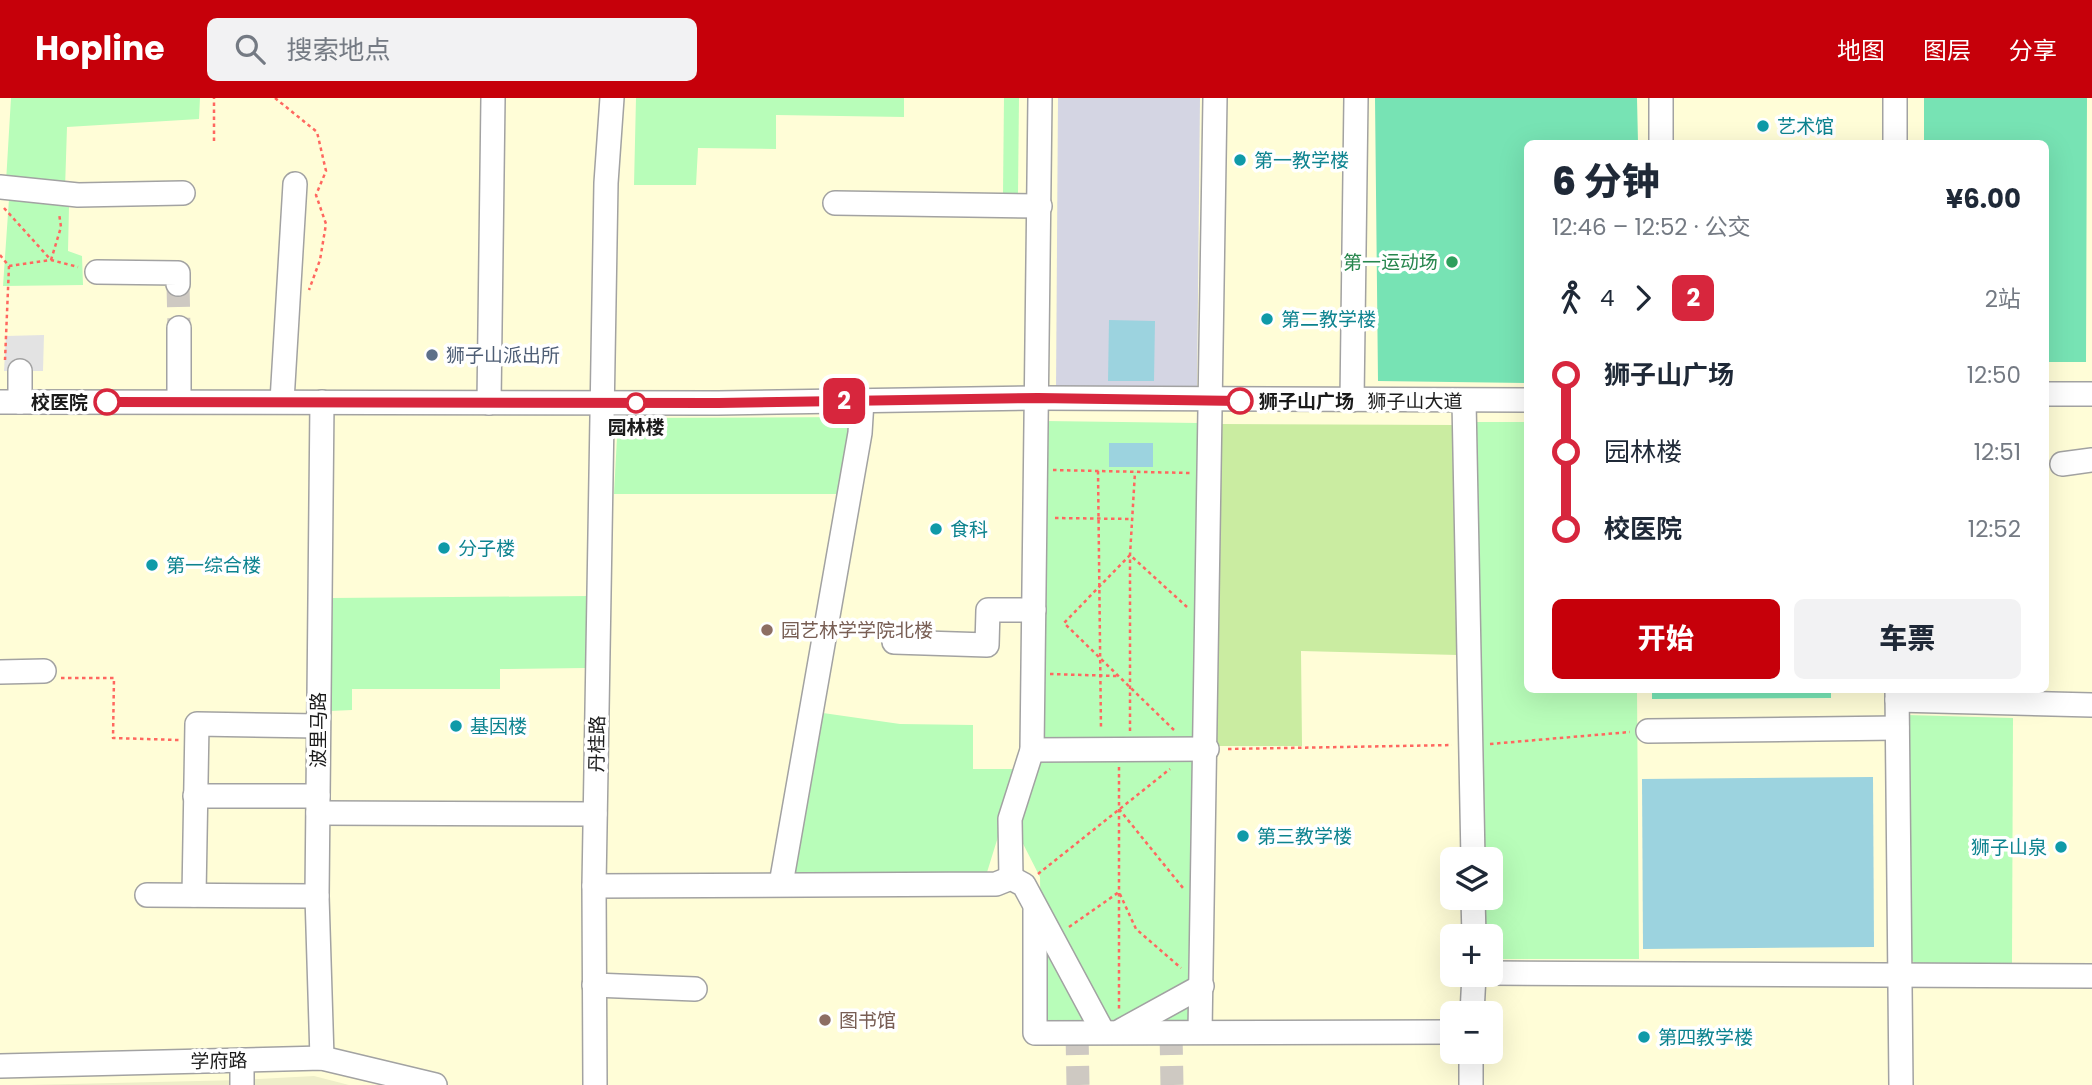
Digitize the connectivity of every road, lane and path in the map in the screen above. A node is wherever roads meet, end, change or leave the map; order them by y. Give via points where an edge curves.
1 (215, 98) edge
2 (493, 98) edge
3 (612, 98) edge
4 (1040, 98) edge
5 (1215, 98) edge
6 (1356, 98) edge
7 (1661, 98) edge
8 (1895, 98) edge
9 (1661, 140) edge
10 (1895, 140) edge
11 (214, 141) dead end
12 (295, 184) dead end
13 (57, 193) junction
14 (183, 193) dead end
15 (1, 197) edge
16 (835, 203) dead end
17 (1040, 206) junction
18 (0, 255) edge
19 (51, 260) junction
20 (9, 266) junction
21 (97, 272) joint
22 (178, 284) dead end
23 (178, 328) tunnel mouth
24 (20, 371) joint
25 (2049, 394) edge
26 (2092, 394) edge
27 (1038, 398) junction
28 (1352, 400) junction
29 (1524, 400) edge
30 (179, 401) junction
31 (282, 401) junction
32 (862, 401) junction
33 (1212, 401) junction
34 (1464, 401) junction
35 (10, 402) edge
36 (322, 402) junction
37 (489, 403) junction
38 (603, 403) junction
39 (2092, 460) edge
40 (2062, 464) dead end
41 (1036, 470) junction
42 (1098, 471) junction
43 (1135, 472) junction
44 (1210, 473) junction
45 (1035, 518) junction
46 (1099, 519) junction
47 (1132, 519) junction
48 (1130, 555) junction
49 (1100, 586) junction
50 (1034, 610) junction
51 (1208, 626) junction
52 (894, 642) dead end
53 (1100, 659) junction
54 (44, 671) joint
55 (0, 672) edge
56 (1033, 673) junction
57 (1118, 676) junction
58 (1101, 677) junction
59 (1129, 686) junction
60 (1898, 695) edge
61 (2092, 705) edge
62 (318, 726) junction
63 (1898, 728) junction
64 (1648, 731) joint
65 (196, 740) junction
66 (1471, 745) junction
67 (1200, 749) junction
68 (1032, 750) junction
69 (1117, 750) junction
70 (195, 796) junction
71 (318, 804) junction
72 (1119, 809) junction
73 (595, 814) junction
74 (1473, 847) edge
75 (1018, 882) junction
76 (781, 884) junction
77 (594, 886) junction
78 (1119, 892) junction
79 (147, 895) dead end
80 (194, 895) junction
81 (317, 896) junction
82 (1035, 909) junction
83 (1203, 913) junction
84 (1051, 939) junction
85 (1503, 973) edge
86 (1901, 976) junction
87 (2092, 976) edge
88 (594, 985) junction
89 (1202, 986) junction
90 (695, 989) dead end
91 (1111, 1032) junction
92 (1200, 1032) junction
93 (1440, 1032) edge
94 (322, 1058) junction
95 (242, 1060) junction
96 (1471, 1064) edge
97 (0, 1066) edge
98 (242, 1085) edge
99 (435, 1085) edge
100 (595, 1085) edge
101 (1471, 1085) edge
102 (1901, 1085) edge

1 - 11 path
2 - 37 street
3 - 38 street, 丹桂路
4 - 17 street
5 - 33 street
6 - 28 street
7 - 9 street
8 - 10 street
12 - 31 street
13 - 14 street
13 - 15 street
13 - 19 path via 61,228
15 - 19 path
16 - 17 street
17 - 27 street
18 - 20 path
19 - 20 path
19 - 21 path
20 - 24 path via 4,371
21 - 22 street via 178,273
23 - 30 street
24 - 35 street
25 - 26 street
27 - 32 street, 狮子山大道
27 - 33 street, 狮子山大道
27 - 41 street
28 - 33 street, 狮子山大道
28 - 34 street, 狮子山大道
29 - 34 street, 狮子山大道
30 - 31 street, 狮子山大道
30 - 35 street, 狮子山大道
31 - 36 street, 狮子山大道
32 - 38 street, 狮子山大道 via 717,395
32 - 76 street
33 - 44 street
34 - 66 street
36 - 37 street, 狮子山大道
36 - 62 street, 波里马路
37 - 38 street, 狮子山大道
38 - 73 street, 丹桂路
39 - 40 street
41 - 42 path
41 - 45 street
42 - 43 path
42 - 46 path
43 - 44 path
43 - 47 path
44 - 51 street
45 - 46 path
45 - 50 street
46 - 47 path
46 - 49 path
47 - 48 path
48 - 49 path
48 - 51 path
48 - 59 path
49 - 53 path
49 - 53 path via 1064,623
50 - 52 street via 988,610 987,645
50 - 56 street
51 - 67 street
53 - 57 path
53 - 58 path
54 - 55 street
54 - 65 path via 58,678 114,678 113,738
56 - 58 path
56 - 68 street
57 - 58 path
57 - 59 path
58 - 69 path
59 - 67 path
59 - 69 path
60 - 61 street
60 - 63 street
62 - 65 street via 197,724
62 - 71 street, 波里马路
63 - 64 street
63 - 86 street
64 - 66 path
65 - 70 street
66 - 67 path
66 - 74 street
67 - 69 street
67 - 72 path
67 - 83 street
68 - 69 street
68 - 75 street via 1010,819
69 - 72 path
70 - 71 street
70 - 80 street
71 - 73 street
71 - 81 street, 波里马路
72 - 75 path
72 - 78 path
72 - 83 path
73 - 77 street, 丹桂路
75 - 76 street
75 - 82 street
76 - 77 street
77 - 88 street, 丹桂路
78 - 84 path
78 - 89 path via 1136,929
78 - 91 path
79 - 80 street
80 - 81 street
81 - 94 street, 波里马路
82 - 84 street
82 - 91 street via 1035,1033
83 - 89 street
84 - 91 street
85 - 86 street
86 - 87 street
86 - 102 street
88 - 90 street
88 - 100 street, 丹桂路
89 - 91 street
89 - 92 street
91 - 92 street
92 - 93 street
94 - 95 street, 学府路
94 - 99 street, 学府路
95 - 97 street, 学府路
95 - 98 street
96 - 101 street

